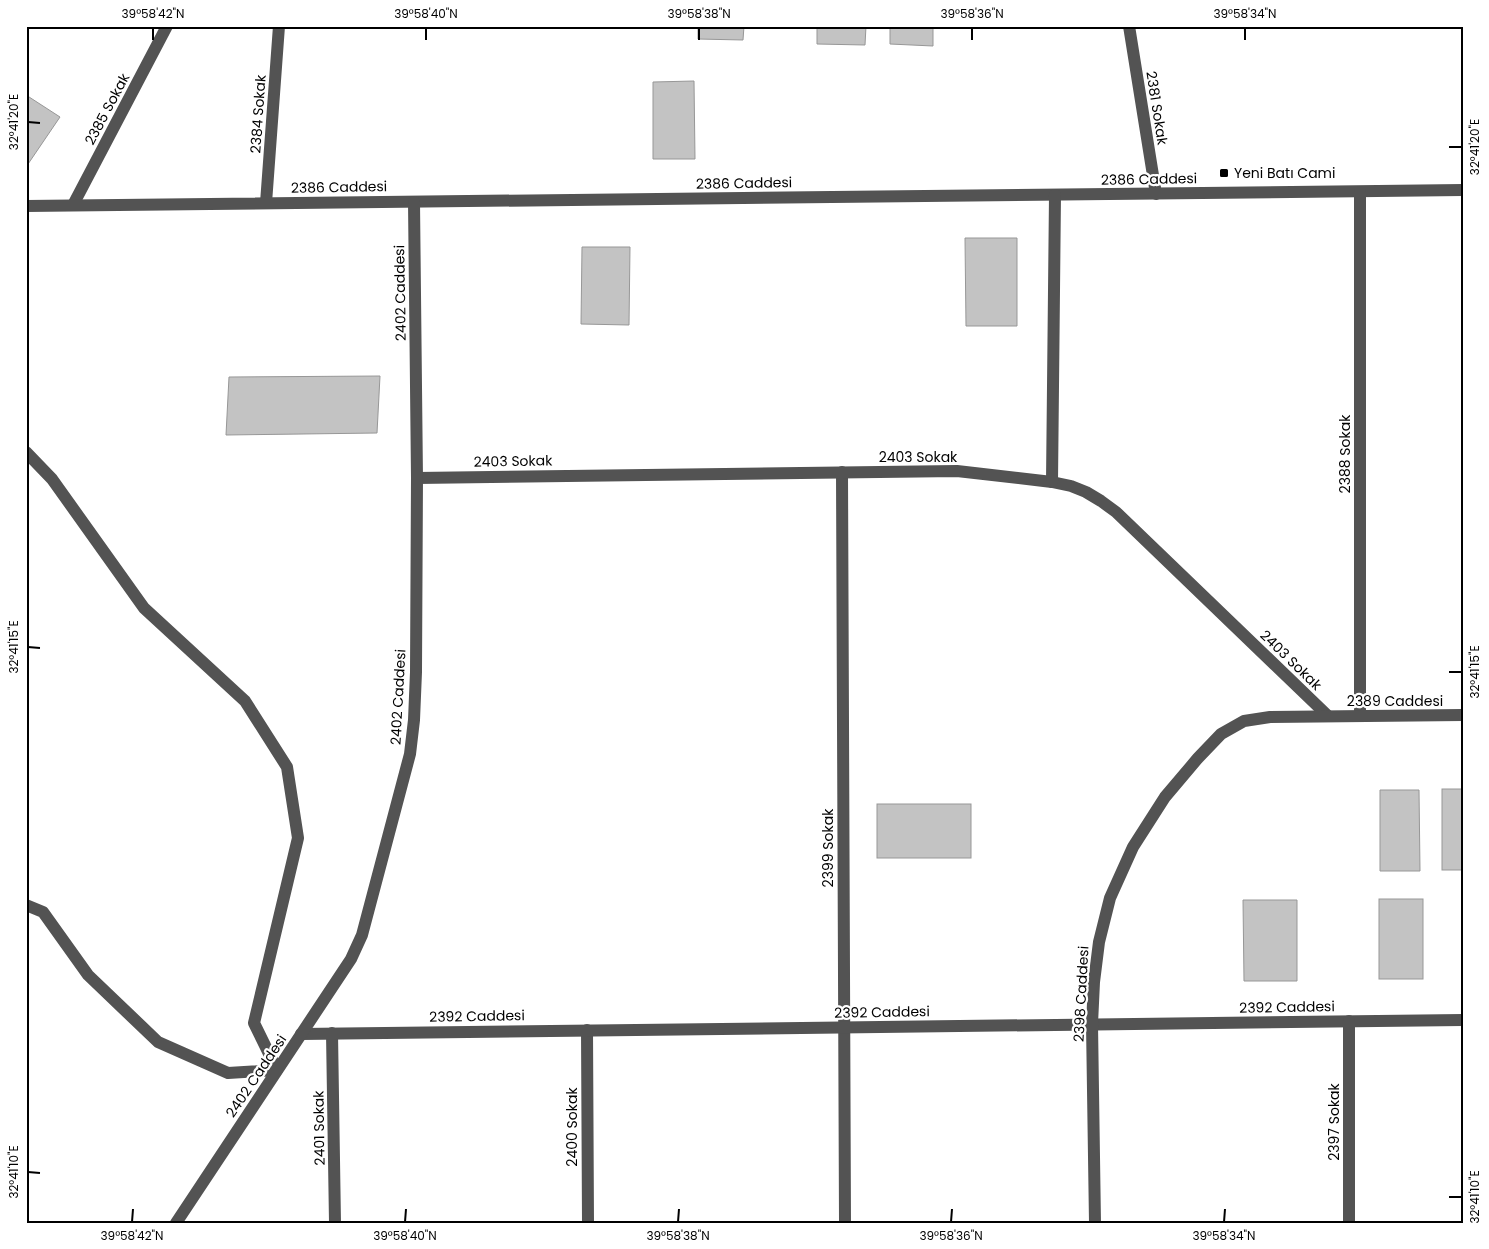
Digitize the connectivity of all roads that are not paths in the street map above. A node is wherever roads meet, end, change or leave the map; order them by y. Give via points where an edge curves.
1 (168, 26) edge
2 (279, 26) edge
3 (1129, 26) edge
4 (1463, 190) edge
5 (1360, 192) junction
6 (1156, 194) junction
7 (1055, 195) junction
8 (414, 202) junction
9 (266, 203) junction
10 (73, 205) junction
11 (26, 206) edge
12 (26, 452) edge
13 (842, 472) junction
14 (417, 478) junction
15 (1052, 482) junction
16 (1463, 715) edge
17 (1328, 716) junction
18 (1360, 716) junction
19 (26, 905) edge
20 (1463, 1020) edge
21 (1349, 1021) junction
22 (1092, 1024) junction
23 (844, 1027) junction
24 (587, 1030) junction
25 (332, 1033) junction
26 (302, 1034) junction
27 (277, 1070) junction
28 (176, 1223) edge
29 (335, 1223) edge
30 (588, 1223) edge
31 (844, 1223) edge
32 (1095, 1223) edge
33 (1348, 1223) edge

1 - 10 street, 2385 Sokak
2 - 9 street, 2384 Sokak
3 - 6 street, 2381 Sokak
4 - 5 street, 2386 Caddesi
5 - 6 street, 2386 Caddesi
5 - 18 street, 2388 Sokak
6 - 7 street, 2386 Caddesi
7 - 8 street, 2386 Caddesi
7 - 15 street
8 - 9 street, 2386 Caddesi
8 - 14 street, 2402 Caddesi
9 - 10 street, 2386 Caddesi
10 - 11 street, 2386 Caddesi
12 - 27 street via 52,479 144,608 245,701 288,767 298,838 254,1023
13 - 14 street, 2403 Sokak
13 - 15 street, 2403 Sokak via 957,471
13 - 23 street, 2399 Sokak
14 - 26 street, 2402 Caddesi via 416,672 410,754 359,942
15 - 17 street, 2403 Sokak via 1086,492 1116,512
16 - 18 street, 2389 Caddesi
17 - 18 street, 2389 Caddesi
17 - 22 street, 2398 Caddesi via 1244,721 1221,734 1165,797 1133,847 1110,898 1099,942
19 - 27 street via 43,912 88,976 158,1042 228,1073
20 - 21 street, 2392 Caddesi
21 - 22 street, 2392 Caddesi
21 - 33 street, 2397 Sokak
22 - 23 street, 2392 Caddesi
22 - 32 street, 2398 Caddesi
23 - 24 street, 2392 Caddesi
23 - 31 street, 2399 Sokak
24 - 25 street, 2392 Caddesi
24 - 30 street, 2400 Sokak
25 - 26 street, 2392 Caddesi
25 - 29 street, 2401 Sokak
26 - 27 street, 2402 Caddesi
27 - 28 street, 2402 Caddesi

